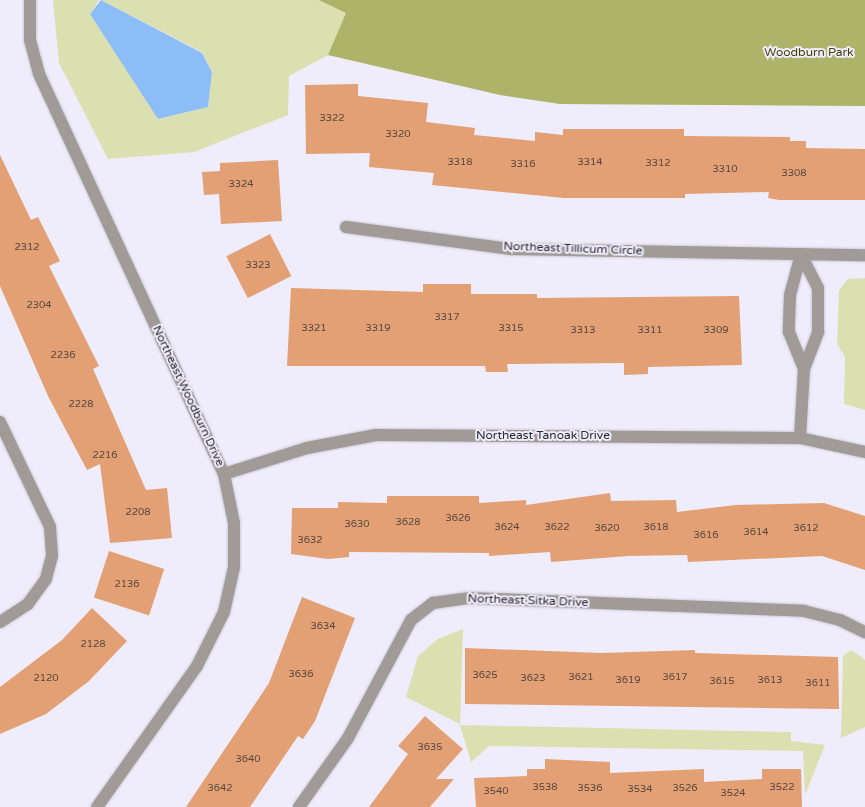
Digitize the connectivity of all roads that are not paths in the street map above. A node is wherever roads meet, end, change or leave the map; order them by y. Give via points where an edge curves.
1 (30, 0) edge
2 (346, 227) dead end
3 (801, 254) junction
4 (865, 255) edge
5 (804, 369) junction
6 (0, 422) edge
7 (800, 438) junction
8 (865, 452) edge
9 (224, 474) junction
10 (0, 622) edge
11 (865, 632) edge
12 (97, 807) edge
13 (299, 807) edge

1 - 9 street, Northeast Woodburn Drive via 30,40 39,74
2 - 3 street, Northeast Tillicum Circle via 510,249
3 - 4 street, Northeast Tillicum Circle
3 - 5 street via 790,295 789,332
3 - 5 street via 818,288 818,332
5 - 7 street
6 - 10 street via 50,527 52,556 46,579 28,604
7 - 8 street, Northeast Tanoak Drive
7 - 9 street, Northeast Tanoak Drive via 376,435 307,448
9 - 12 street, Northeast Woodburn Drive via 234,532 234,568 224,612 197,666
11 - 13 street, Northeast Sitka Drive via 840,620 804,611 470,598 433,603 411,620 348,738

